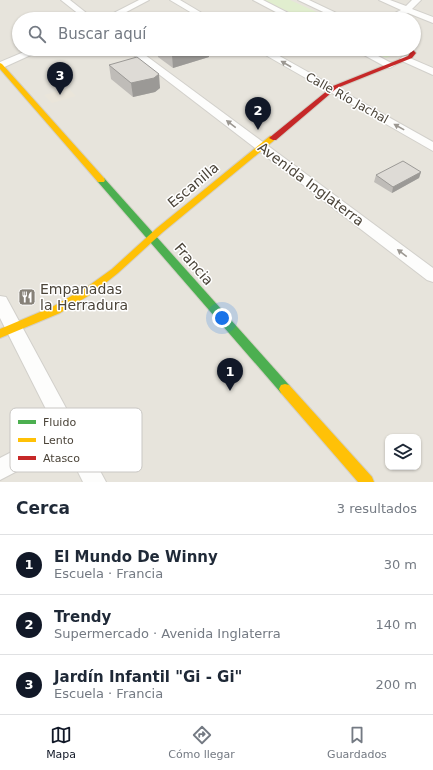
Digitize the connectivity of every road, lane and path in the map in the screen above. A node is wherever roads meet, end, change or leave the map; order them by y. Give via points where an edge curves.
1 (65, 0) edge
2 (145, 0) edge
3 (174, 0) edge
4 (257, 0) edge
5 (302, 0) edge
6 (383, 0) edge
7 (417, 0) edge
8 (407, 10) junction
9 (81, 12) edge
10 (120, 12) edge
11 (195, 12) edge
12 (282, 12) edge
13 (329, 12) edge
14 (403, 12) edge
15 (412, 12) edge
16 (421, 15) edge
17 (433, 20) edge
18 (23, 56) edge
19 (140, 56) edge
20 (272, 56) edge
21 (372, 56) edge
22 (410, 56) edge
23 (405, 59) junction
24 (390, 65) junction
25 (0, 66) edge
26 (433, 72) edge
27 (331, 90) junction
28 (433, 146) edge
29 (261, 147) junction
30 (152, 238) junction
31 (433, 276) edge
32 (0, 302) edge
33 (7, 331) edge
34 (54, 408) edge
35 (10, 464) edge
36 (0, 469) edge
37 (90, 472) edge
38 (95, 482) edge
39 (367, 482) edge

1 - 9 street
2 - 10 street
3 - 11 street
4 - 12 street
5 - 13 street
6 - 8 street
7 - 8 street
8 - 14 street
8 - 15 street
16 - 17 street
18 - 25 street
29 -> 19 street, Avenida Inglaterra
27 -> 20 street, Calle Río Jachal
21 - 24 street
22 - 23 street
23 - 24 street, Escanilla
23 - 26 street
24 - 27 street, Escanilla
25 - 30 street, Francia
28 -> 27 street, Calle Río Jachal
27 - 29 street, Escanilla
29 - 30 street, Escanilla
31 -> 29 street, Avenida Inglaterra
30 - 33 street, Escanilla via 75,299
30 - 39 street, Francia
32 - 33 street
33 - 34 street
35 - 36 street
37 - 38 street

